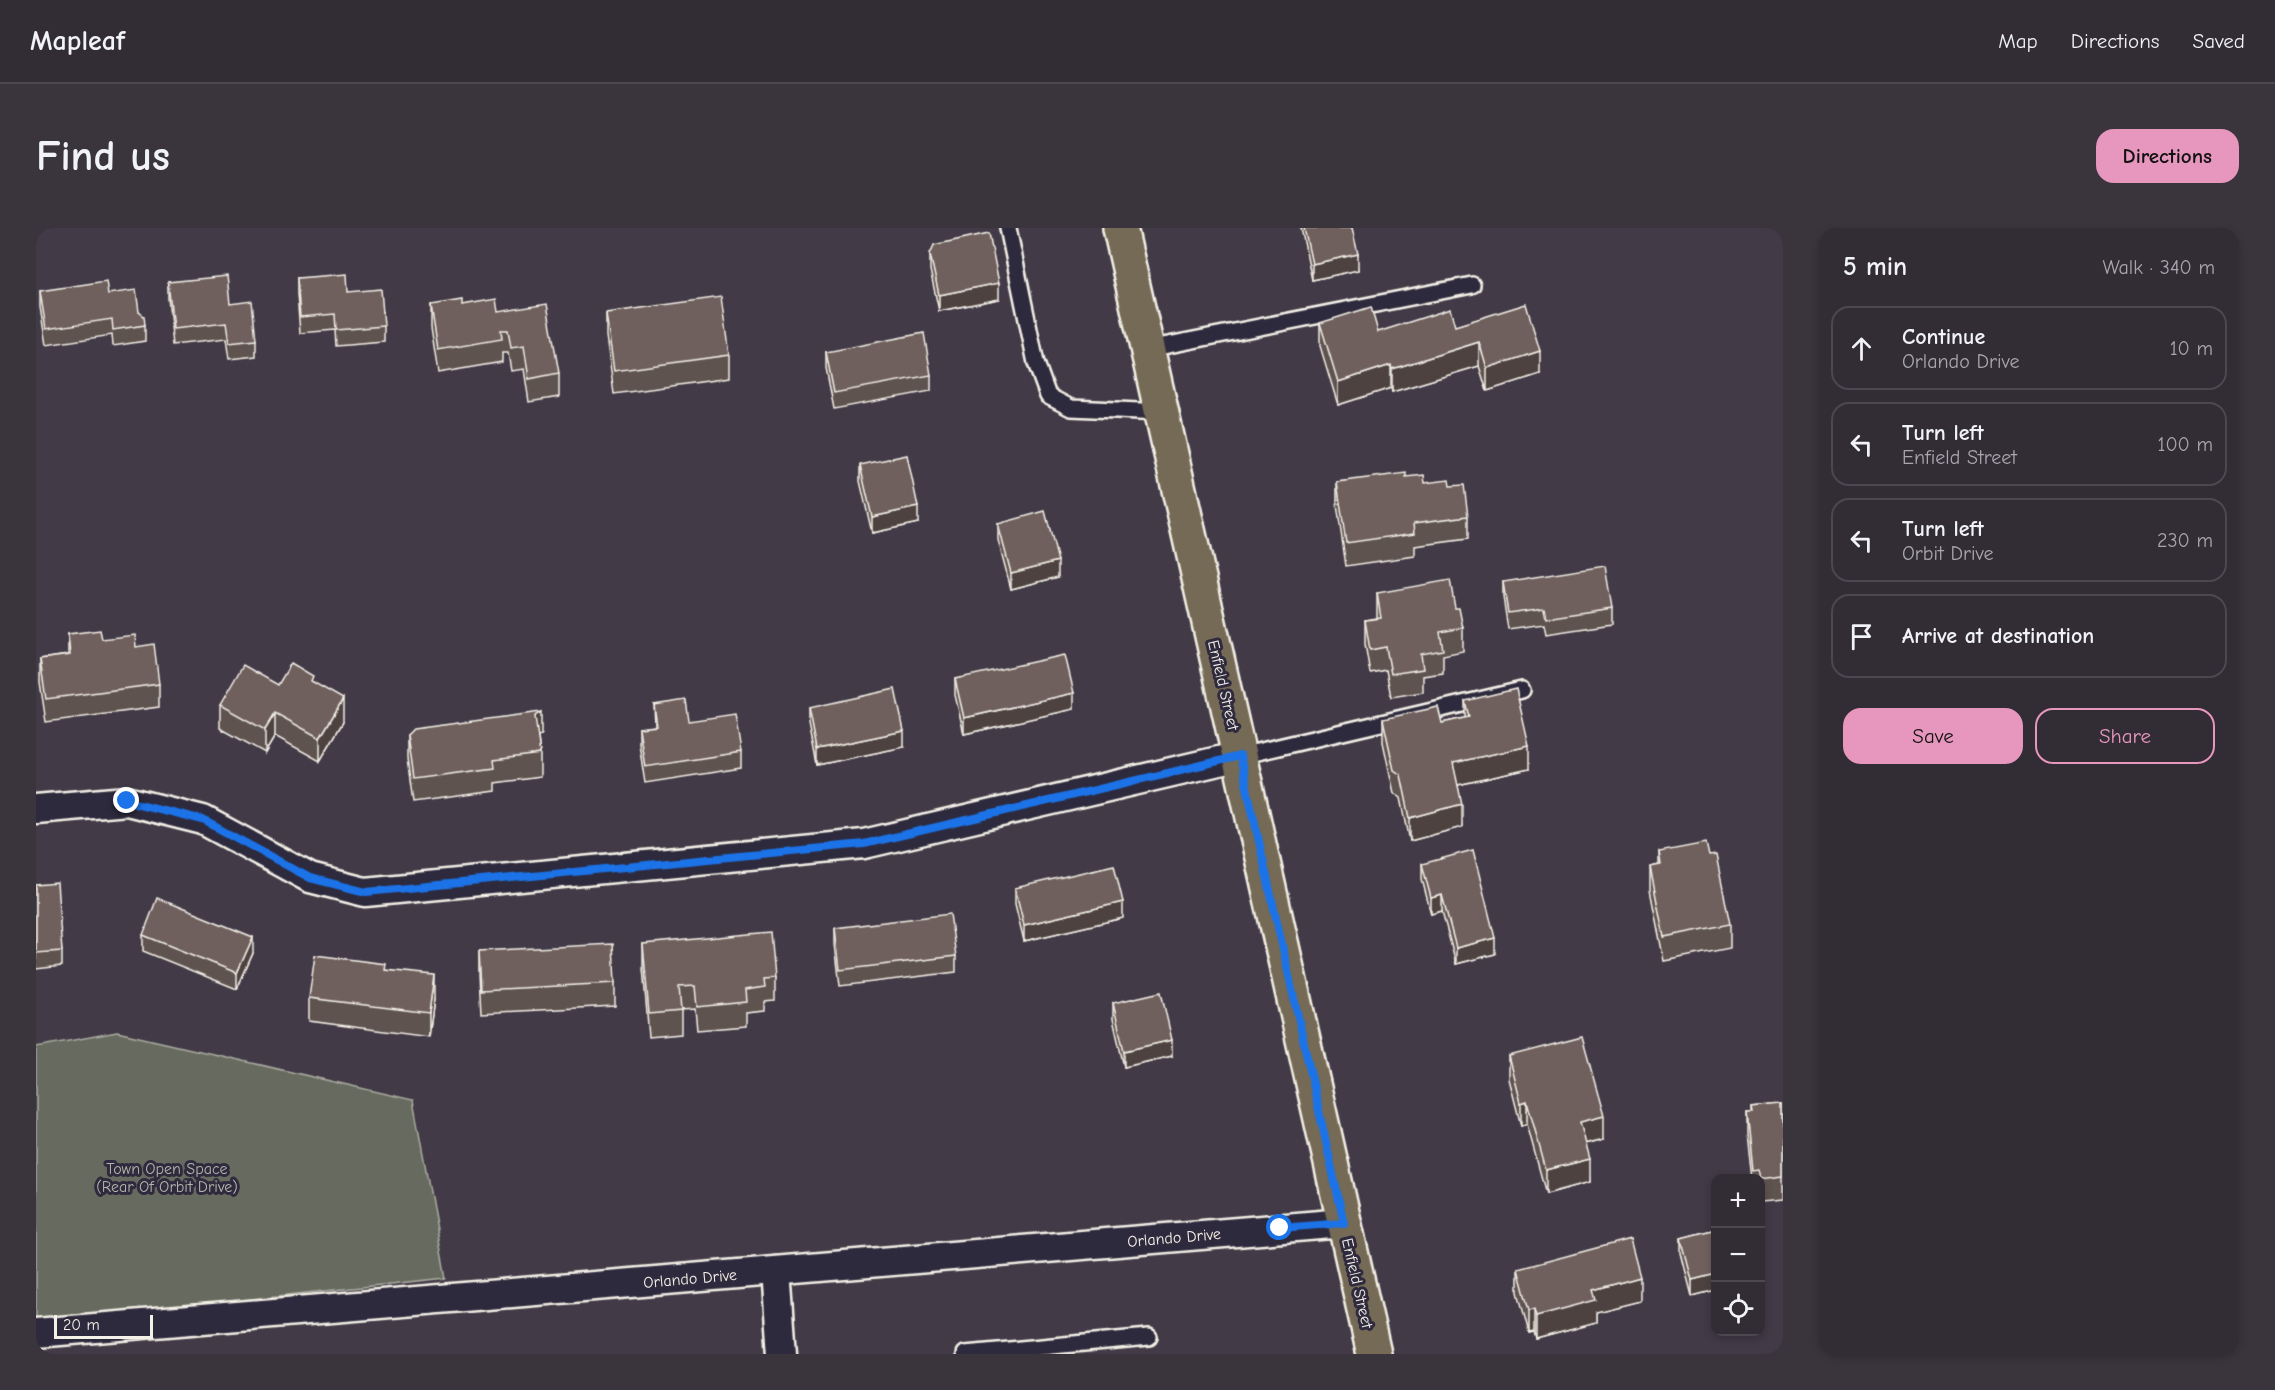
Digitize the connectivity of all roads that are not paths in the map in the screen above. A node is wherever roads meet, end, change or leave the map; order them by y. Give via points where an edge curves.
1 (1008, 228) edge
2 (1120, 228) edge
3 (1472, 285) dead end
4 (1148, 349) junction
5 (1162, 412) junction
6 (1522, 690) dead end
7 (1240, 756) junction
8 (36, 809) edge
9 (1344, 1223) junction
10 (776, 1271) junction
11 (36, 1333) edge
12 (1149, 1337) dead end
13 (782, 1354) edge
14 (965, 1354) edge
15 (1374, 1354) edge

1 - 5 lane via 1036,363 1048,396 1071,408
2 - 4 main road, Enfield Street
3 - 4 lane
4 - 5 main road, Enfield Street
5 - 7 main road, Enfield Street
6 - 7 lane
7 - 8 street via 864,844 366,892 310,878 203,820 127,801
7 - 9 main road, Enfield Street
9 - 10 street, Orlando Drive
9 - 15 main road, Enfield Street
10 - 11 street, Orlando Drive
10 - 13 street
12 - 14 lane

